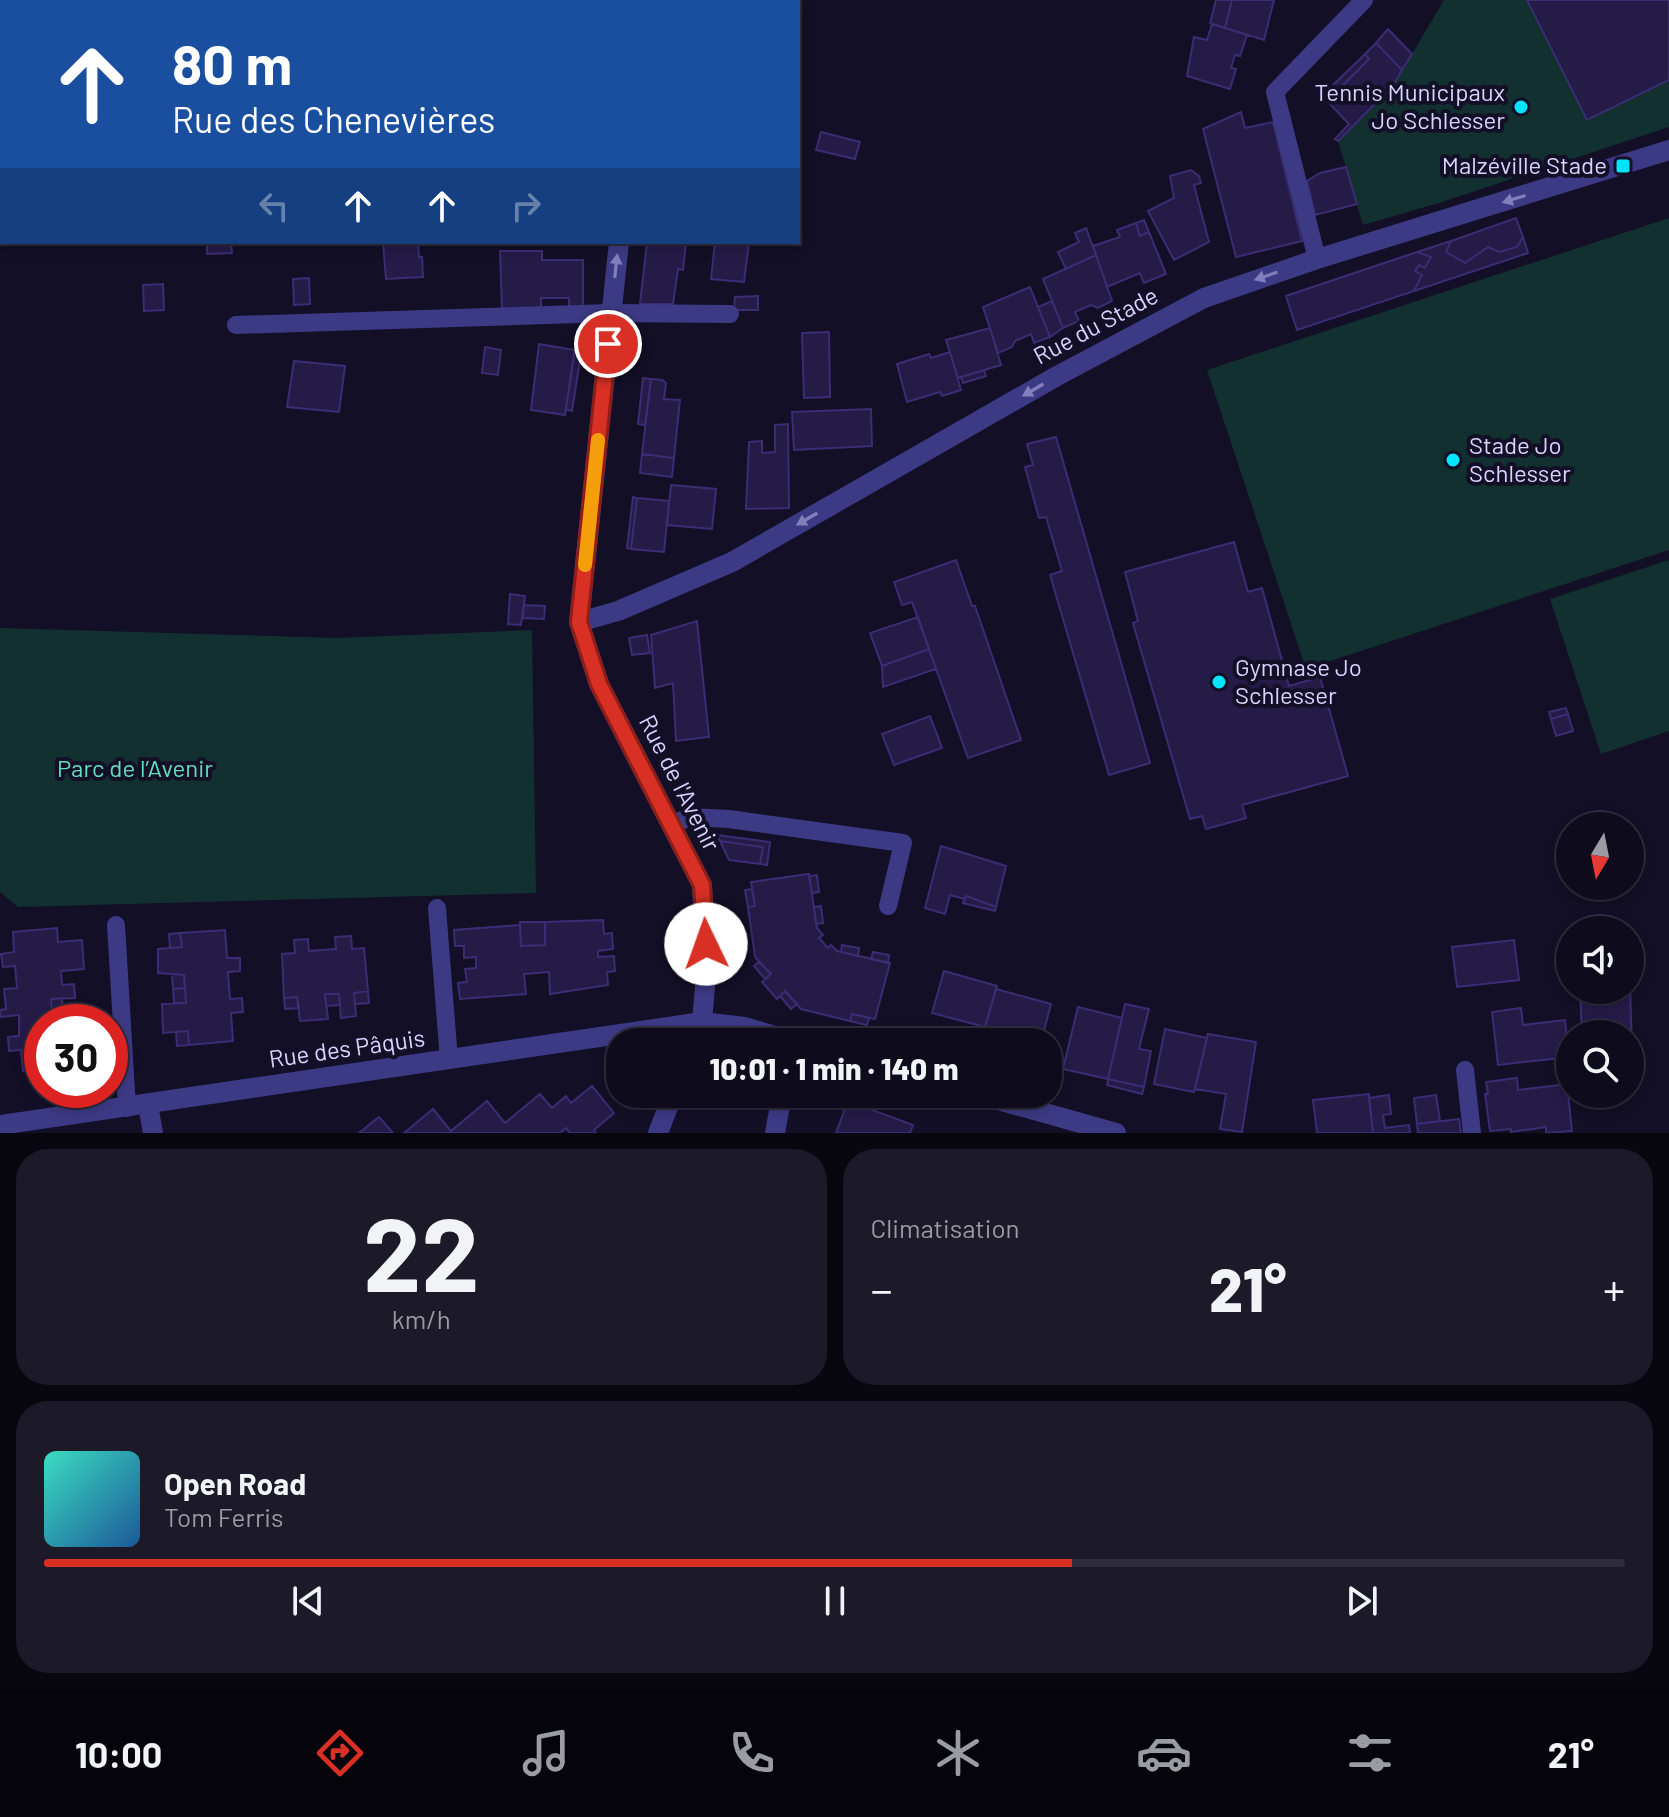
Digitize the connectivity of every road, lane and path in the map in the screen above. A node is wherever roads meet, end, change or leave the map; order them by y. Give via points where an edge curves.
1 (1364, 0) edge
2 (1669, 150) edge
3 (619, 244) edge
4 (1317, 259) junction
5 (611, 313) junction
6 (730, 314) dead end
7 (236, 325) dead end
8 (579, 622) junction
9 (672, 825) junction
10 (888, 906) dead end
11 (437, 908) dead end
12 (116, 925) dead end
13 (121, 1004) edge
14 (702, 1022) junction
15 (700, 1028) edge
16 (748, 1028) edge
17 (449, 1060) junction
18 (1465, 1070) dead end
19 (148, 1105) junction
20 (127, 1108) edge
21 (128, 1108) edge
22 (668, 1108) edge
23 (779, 1108) edge
24 (1027, 1108) edge
25 (0, 1125) edge
26 (153, 1133) edge
27 (658, 1133) edge
28 (775, 1133) edge
29 (1116, 1133) edge
30 (1472, 1133) edge

1 - 4 lane via 1275,92
2 -> 4 street, Rue du Stade
5 -> 3 street
4 -> 8 street, Rue du Stade via 1204,298 732,562
5 - 6 lane
5 - 7 lane
5 - 8 street
8 - 9 street, Rue de l'Avenir via 599,684
9 - 10 lane via 689,817 729,819 903,843
9 - 14 street, Rue de l'Avenir via 702,885
11 - 17 lane
12 - 13 lane
14 - 15 street, Rue de l'Avenir
14 - 16 street, Rue des Pâquis
14 - 17 street, Rue des Pâquis
17 - 19 street, Rue des Pâquis
18 - 30 lane
19 - 21 street, Rue des Pâquis
19 - 26 street
20 - 25 street, Rue des Pâquis
22 - 27 street
23 - 28 street
24 - 29 street

